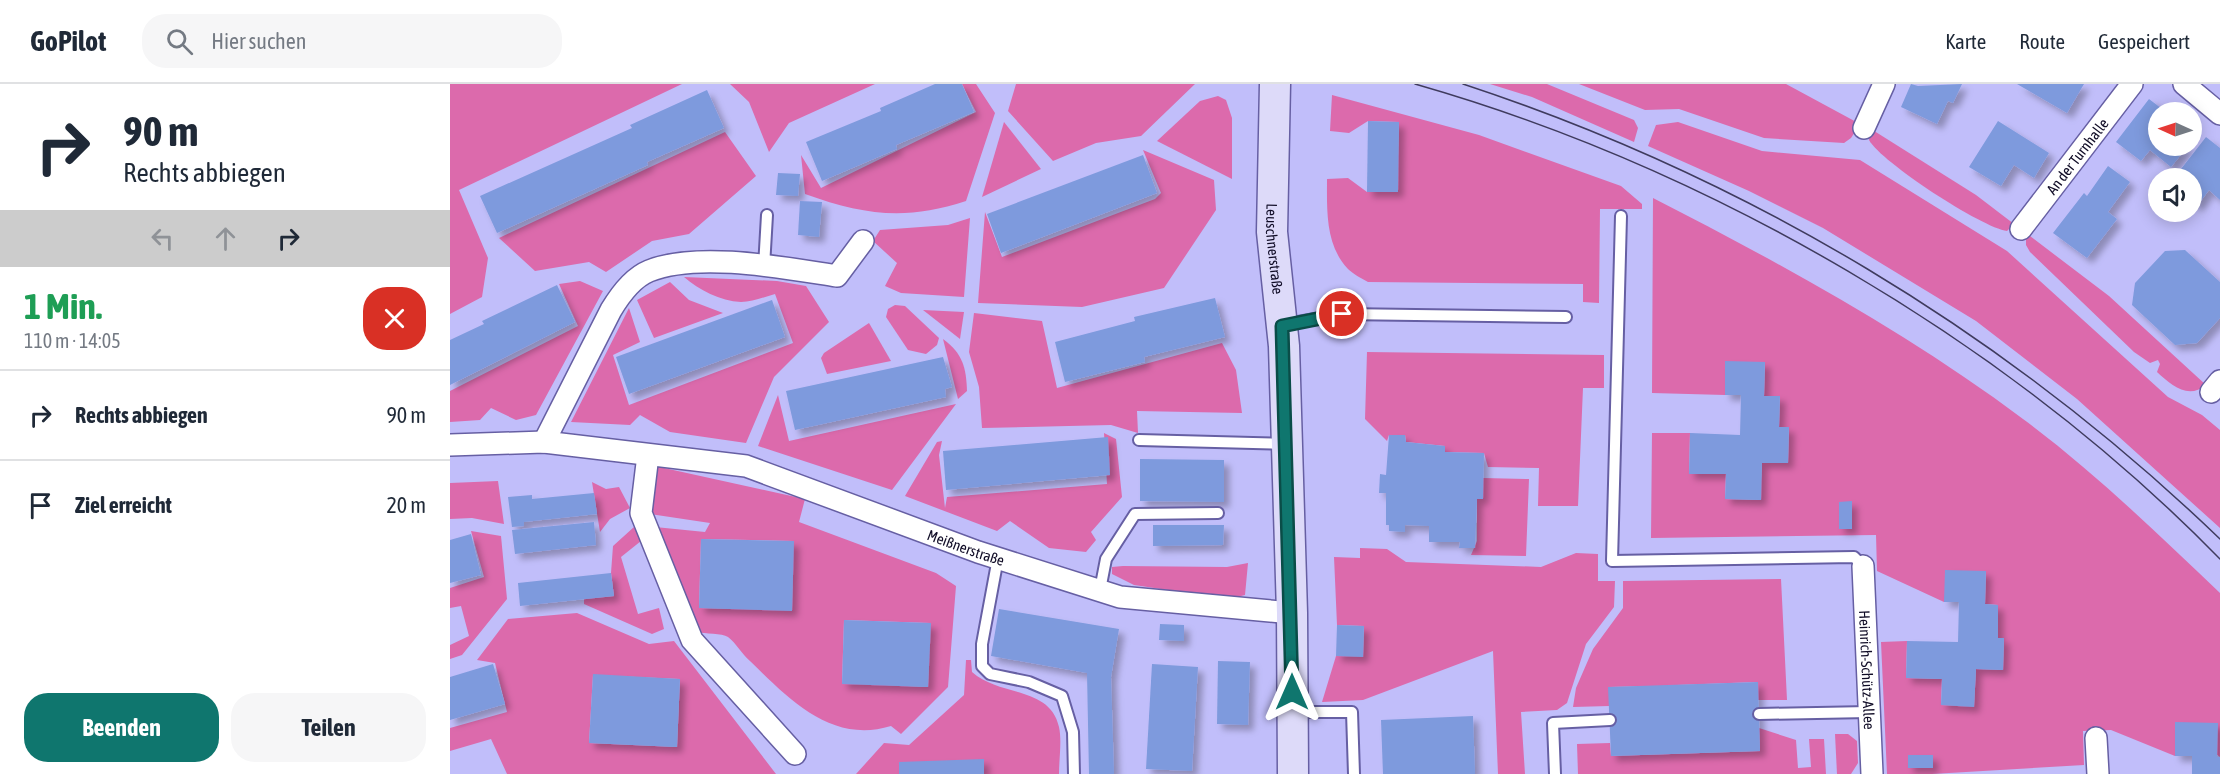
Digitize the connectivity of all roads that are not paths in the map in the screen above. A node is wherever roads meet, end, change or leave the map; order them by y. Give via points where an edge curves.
1 (1275, 84) edge
2 (1884, 84) edge
3 (2133, 84) edge
4 (2184, 84) edge
5 (2220, 114) edge
6 (1864, 128) dead end
7 (768, 215) dead end
8 (1621, 216) dead end
9 (2021, 229) dead end
10 (863, 241) dead end
11 (764, 267) junction
12 (1566, 317) dead end
13 (1282, 326) junction
14 (1139, 440) dead end
15 (544, 442) junction
16 (1286, 444) junction
17 (450, 445) edge
18 (648, 455) junction
19 (1218, 513) dead end
20 (998, 558) junction
21 (1863, 566) joint
22 (1100, 590) junction
23 (1292, 614) junction
24 (1292, 712) junction
25 (1869, 712) junction
26 (1759, 714) dead end
27 (1610, 720) dead end
28 (2096, 738) dead end
29 (795, 754) dead end
30 (1074, 774) edge
31 (1293, 774) edge
32 (1354, 774) edge
33 (1555, 774) edge
34 (1872, 774) edge
35 (2098, 774) edge

1 - 13 main road, Leuschnerstraße via 1272,232
2 - 6 street
3 - 9 street, An der Turnhalle
4 - 5 street
7 - 11 lane
8 - 21 lane via 1612,561 1854,557
10 - 11 street via 837,276
11 - 15 street via 699,261 674,263 647,272 623,291
12 - 13 lane via 1342,314
13 - 16 main road, Leuschnerstraße
14 - 16 lane
15 - 17 street, Meißnerstraße
15 - 18 street, Meißnerstraße
16 - 23 main road, Leuschnerstraße
18 - 20 street, Meißnerstraße via 746,466
18 - 29 street via 641,513 692,640
19 - 22 lane via 1135,514 1106,559
20 - 22 street, Meißnerstraße
20 - 30 lane via 982,644 982,666 990,674 1029,682 1062,696 1073,732
21 - 25 street, Heinrich-Schütz-Allee
22 - 23 street, Meißnerstraße via 1120,597
23 - 24 main road, Leuschnerstraße
24 - 31 main road, Leuschnerstraße
24 - 32 lane via 1352,712
25 - 26 lane
25 - 34 street, Heinrich-Schütz-Allee
27 - 33 lane via 1553,723
28 - 35 street

